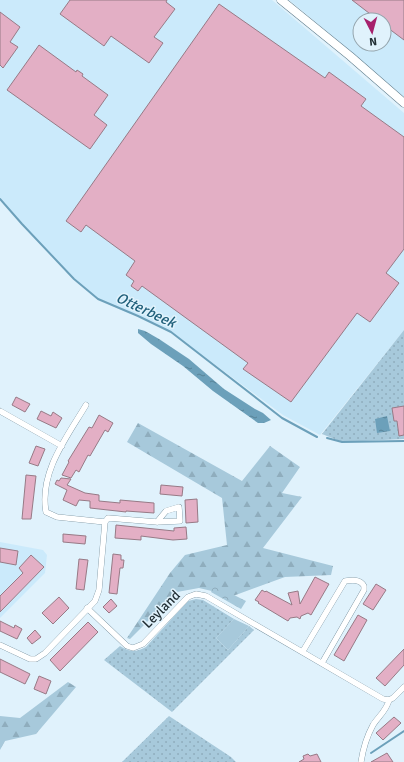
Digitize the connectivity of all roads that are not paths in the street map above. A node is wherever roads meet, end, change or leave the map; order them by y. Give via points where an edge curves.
1 (281, 0) edge
2 (404, 103) edge
3 (86, 405) dead end
4 (0, 411) edge
5 (62, 446) junction
6 (105, 522) junction
7 (157, 522) dead end
8 (87, 608) junction
9 (0, 645) edge
10 (303, 652) junction
11 (322, 662) junction
12 (404, 687) edge
13 (389, 700) junction
14 (361, 762) edge

1 - 2 street
3 - 5 street
4 - 5 street
5 - 6 street via 50,469 44,505 46,512 57,517
6 - 7 street via 108,518
6 - 8 street via 99,590 95,601
8 - 9 street via 45,653 36,659 30,659
8 - 10 street, Leyland via 127,646 133,648 143,644 188,597 196,594 206,596
10 - 11 street, Leyland
10 - 11 street via 345,581 360,582 364,590
11 - 13 street, Leyland
12 - 13 street
13 - 14 street via 367,738

